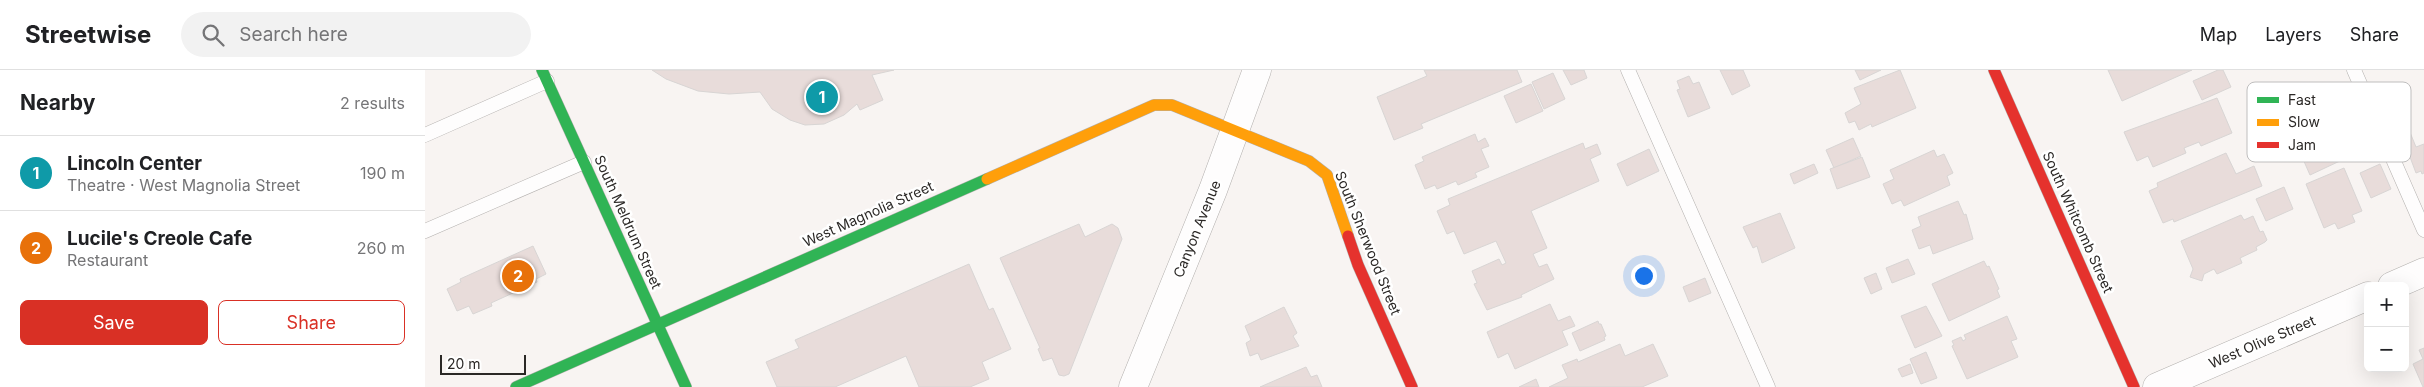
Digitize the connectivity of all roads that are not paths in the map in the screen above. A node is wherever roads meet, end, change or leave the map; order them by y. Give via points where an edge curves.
1 (1257, 70) edge
2 (1628, 70) edge
3 (1994, 70) edge
4 (2354, 70) edge
5 (545, 75) edge
6 (2359, 82) edge
7 (1235, 130) junction
8 (425, 135) edge
9 (584, 162) junction
10 (2394, 162) edge
11 (2424, 230) edge
12 (425, 231) edge
13 (2424, 272) edge
14 (2401, 282) edge
15 (2364, 298) edge
16 (657, 324) junction
17 (516, 387) edge
18 (686, 387) edge
19 (1133, 387) edge
20 (1412, 387) edge
21 (1768, 387) edge
22 (2134, 387) edge
23 (2157, 387) edge

1 - 7 street, Canyon Avenue
2 - 21 lane
3 - 22 street, South Whitcomb Street
4 - 6 lane
5 - 8 lane
5 - 9 street, South Meldrum Street
7 - 16 street, West Magnolia Street via 1172,105 1154,105
7 - 19 street, Canyon Avenue
7 - 20 street, South Sherwood Street via 1309,161 1327,175 1358,266
9 - 12 lane
9 - 16 street, South Meldrum Street
10 - 11 lane
13 - 14 street
15 - 23 street, West Olive Street
16 - 17 street, West Magnolia Street
16 - 18 street, South Meldrum Street

